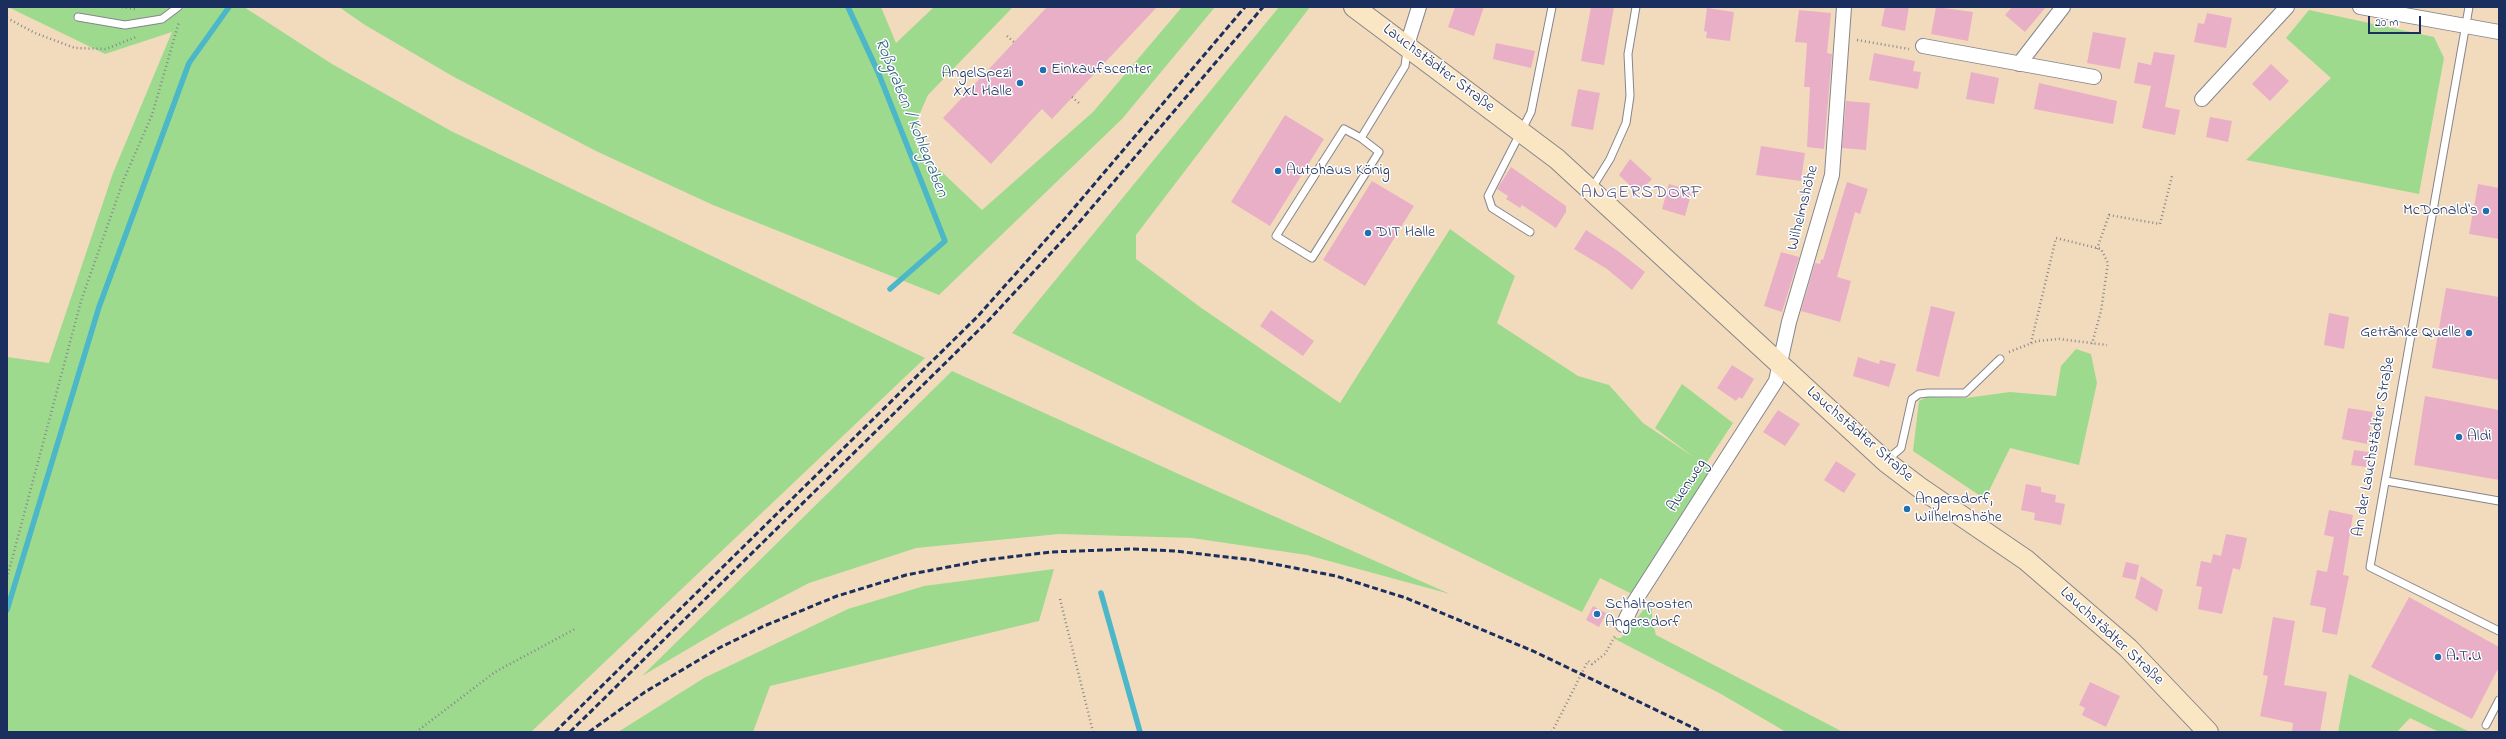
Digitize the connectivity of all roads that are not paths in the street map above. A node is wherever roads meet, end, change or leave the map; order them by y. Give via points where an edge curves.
1 (178, 7) edge
2 (1354, 7) edge
3 (1420, 7) edge
4 (1552, 7) edge
5 (1636, 7) edge
6 (1844, 7) edge
7 (2063, 7) edge
8 (2287, 7) edge
9 (2360, 7) edge
10 (2470, 7) edge
11 (78, 18) dead end
12 (2466, 27) junction
13 (2499, 32) edge
14 (1407, 45) junction
15 (1923, 46) road end
16 (2019, 64) junction
17 (2094, 77) dead end
18 (2202, 99) dead end
19 (1521, 131) junction
20 (1361, 138) junction
21 (1592, 189) junction
22 (1530, 232) dead end
23 (2000, 359) road end
24 (1779, 365) junction
25 (1886, 462) junction
26 (2386, 481) junction
27 (2499, 501) edge
28 (1623, 625) dead end
29 (2499, 631) edge
30 (2499, 700) edge
31 (2486, 725) dead end
32 (2208, 732) edge

1 - 11 lane via 162,19 125,24
2 - 14 main road, Lauchstädter Straße
3 - 14 street
4 - 19 lane via 1531,112
5 - 21 lane via 1628,54 1630,96 1626,123 1610,159
6 - 24 street, Wilhelmshöhe via 1832,174
7 - 16 street
8 - 18 street
9 - 12 street
10 - 12 lane, An der Lauchstädter Straße
12 - 13 street
12 - 26 lane, An der Lauchstädter Straße
14 - 19 main road, Lauchstädter Straße
14 - 20 lane via 1405,66
15 - 16 street
16 - 17 street
19 - 21 main road, Lauchstädter Straße
19 - 22 lane via 1488,196 1492,208
20 - 20 lane via 1379,152 1312,258 1276,236 1344,129
21 - 24 main road, Lauchstädter Straße
23 - 25 lane via 1965,394 1928,393 1919,394 1912,399 1901,448
24 - 25 main road, Lauchstädter Straße
24 - 28 street, Auenweg via 1776,381 1633,604
25 - 32 main road, Lauchstädter Straße via 2026,560 2128,648
26 - 27 lane
26 - 29 lane, An der Lauchstädter Straße via 2370,566
30 - 31 lane

